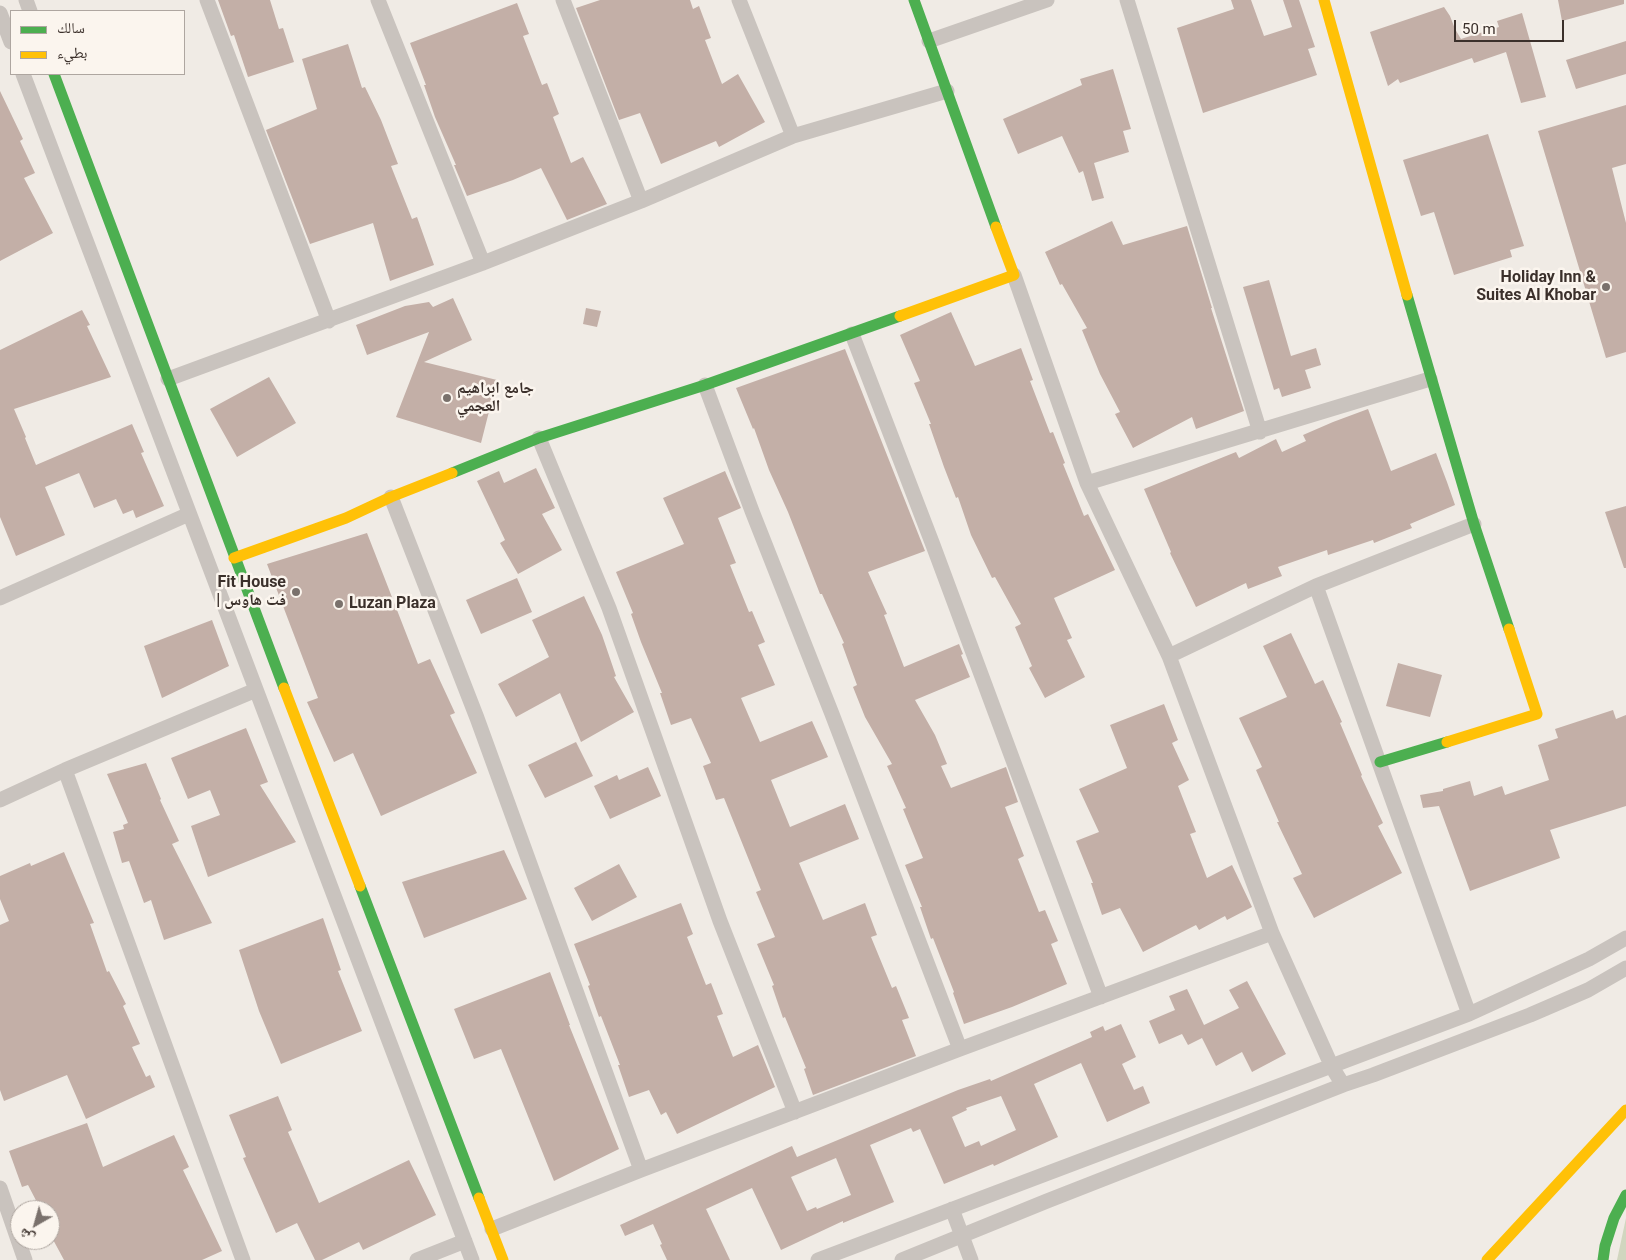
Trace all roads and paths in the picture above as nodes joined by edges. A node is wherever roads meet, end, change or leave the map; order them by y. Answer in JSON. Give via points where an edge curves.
{"nodes":[{"id":1,"x":207,"y":0,"type":"edge"},
{"id":2,"x":378,"y":0,"type":"edge"},
{"id":3,"x":563,"y":0,"type":"edge"},
{"id":4,"x":739,"y":0,"type":"edge"},
{"id":5,"x":914,"y":0,"type":"edge"},
{"id":6,"x":1048,"y":0,"type":"edge"},
{"id":7,"x":1127,"y":0,"type":"edge"},
{"id":8,"x":1324,"y":0,"type":"edge"},
{"id":9,"x":0,"y":13,"type":"edge"},
{"id":10,"x":10,"y":39,"type":"edge"},
{"id":11,"x":929,"y":41,"type":"junction"},
{"id":12,"x":23,"y":75,"type":"edge"},
{"id":13,"x":54,"y":75,"type":"edge"},
{"id":14,"x":947,"y":91,"type":"junction"},
{"id":15,"x":793,"y":136,"type":"junction"},
{"id":16,"x":641,"y":201,"type":"junction"},
{"id":17,"x":483,"y":263,"type":"junction"},
{"id":18,"x":1014,"y":275,"type":"junction"},
{"id":19,"x":329,"y":321,"type":"junction"},
{"id":20,"x":852,"y":334,"type":"junction"},
{"id":21,"x":168,"y":379,"type":"junction"},
{"id":22,"x":1430,"y":379,"type":"junction"},
{"id":23,"x":706,"y":385,"type":"junction"},
{"id":24,"x":1260,"y":432,"type":"junction"},
{"id":25,"x":539,"y":438,"type":"junction"},
{"id":26,"x":1087,"y":484,"type":"junction"},
{"id":27,"x":391,"y":497,"type":"junction"},
{"id":28,"x":189,"y":514,"type":"junction"},
{"id":29,"x":1474,"y":524,"type":"junction"},
{"id":30,"x":234,"y":558,"type":"junction"},
{"id":31,"x":1316,"y":586,"type":"junction"},
{"id":32,"x":0,"y":598,"type":"edge"},
{"id":33,"x":1169,"y":656,"type":"junction"},
{"id":34,"x":256,"y":690,"type":"junction"},
{"id":35,"x":1380,"y":762,"type":"junction"},
{"id":36,"x":65,"y":770,"type":"junction"},
{"id":37,"x":0,"y":800,"type":"edge"},
{"id":38,"x":1272,"y":933,"type":"junction"},
{"id":39,"x":1626,"y":938,"type":"edge"},
{"id":40,"x":1626,"y":968,"type":"edge"},
{"id":41,"x":1102,"y":997,"type":"junction"},
{"id":42,"x":1470,"y":1014,"type":"junction"},
{"id":43,"x":960,"y":1049,"type":"junction"},
{"id":44,"x":1332,"y":1067,"type":"junction"},
{"id":45,"x":1344,"y":1085,"type":"junction"},
{"id":46,"x":1626,"y":1110,"type":"edge"},
{"id":47,"x":795,"y":1112,"type":"junction"},
{"id":48,"x":641,"y":1170,"type":"junction"},
{"id":49,"x":0,"y":1188,"type":"edge"},
{"id":50,"x":1626,"y":1195,"type":"edge"},
{"id":51,"x":952,"y":1209,"type":"junction"},
{"id":52,"x":492,"y":1229,"type":"junction"},
{"id":53,"x":962,"y":1236,"type":"junction"},
{"id":54,"x":465,"y":1241,"type":"junction"},
{"id":55,"x":25,"y":1260,"type":"edge"},
{"id":56,"x":243,"y":1260,"type":"edge"},
{"id":57,"x":417,"y":1260,"type":"edge"},
{"id":58,"x":472,"y":1260,"type":"edge"},
{"id":59,"x":503,"y":1260,"type":"edge"},
{"id":60,"x":818,"y":1260,"type":"edge"},
{"id":61,"x":902,"y":1260,"type":"edge"},
{"id":62,"x":971,"y":1260,"type":"edge"},
{"id":63,"x":1487,"y":1260,"type":"edge"},
{"id":64,"x":1604,"y":1260,"type":"edge"}],
"edges":[{"from":1,"to":19,"type":"street"},
{"from":2,"to":17,"type":"street"},
{"from":3,"to":16,"type":"street"},
{"from":4,"to":15,"type":"street"},
{"from":5,"to":11,"type":"main road"},
{"from":6,"to":11,"type":"street"},
{"from":7,"to":24,"type":"street"},
{"from":8,"to":22,"type":"main road"},
{"from":9,"to":10,"type":"street"},
{"from":11,"to":14,"type":"main road"},
{"from":12,"to":28,"type":"street"},
{"from":13,"to":21,"type":"main road"},
{"from":14,"to":15,"type":"street"},
{"from":14,"to":18,"type":"main road"},
{"from":15,"to":16,"type":"street"},
{"from":16,"to":17,"type":"street"},
{"from":17,"to":19,"type":"street"},
{"from":18,"to":20,"type":"main road"},
{"from":18,"to":26,"type":"street"},
{"from":19,"to":21,"type":"street"},
{"from":20,"to":23,"type":"main road"},
{"from":20,"to":41,"type":"street"},
{"from":21,"to":30,"type":"main road"},
{"from":22,"to":24,"type":"street"},
{"from":22,"to":29,"type":"main road"},
{"from":23,"to":25,"type":"main road"},
{"from":23,"to":43,"type":"street"},
{"from":24,"to":26,"type":"street"},
{"from":25,"to":27,"type":"main road"},
{"from":25,"to":47,"type":"street","via":[[609,608],[720,921]]},
{"from":26,"to":33,"type":"street"},
{"from":27,"to":30,"type":"main road","via":[[346,518]]},
{"from":27,"to":48,"type":"street","via":[[477,718]]},
{"from":28,"to":32,"type":"street"},
{"from":28,"to":34,"type":"street"},
{"from":29,"to":31,"type":"street"},
{"from":29,"to":35,"type":"main road","via":[[1537,714]]},
{"from":30,"to":52,"type":"main road"},
{"from":31,"to":33,"type":"street"},
{"from":31,"to":35,"type":"street"},
{"from":33,"to":38,"type":"street"},
{"from":34,"to":36,"type":"street"},
{"from":34,"to":54,"type":"street"},
{"from":35,"to":42,"type":"street"},
{"from":36,"to":37,"type":"street"},
{"from":36,"to":56,"type":"street"},
{"from":38,"to":41,"type":"street"},
{"from":38,"to":44,"type":"street"},
{"from":39,"to":42,"type":"street","via":[[1589,959]]},
{"from":40,"to":45,"type":"street","via":[[1573,997]]},
{"from":41,"to":43,"type":"street"},
{"from":42,"to":44,"type":"street"},
{"from":43,"to":47,"type":"street"},
{"from":44,"to":45,"type":"street"},
{"from":44,"to":51,"type":"street"},
{"from":45,"to":53,"type":"street"},
{"from":46,"to":63,"type":"main road"},
{"from":47,"to":48,"type":"street"},
{"from":48,"to":52,"type":"street"},
{"from":49,"to":55,"type":"street"},
{"from":50,"to":64,"type":"main road","via":[[1614,1218]]},
{"from":51,"to":53,"type":"street"},
{"from":51,"to":60,"type":"street"},
{"from":52,"to":59,"type":"main road"},
{"from":53,"to":61,"type":"street"},
{"from":53,"to":62,"type":"street"},
{"from":54,"to":57,"type":"street"},
{"from":54,"to":58,"type":"street"}]}
